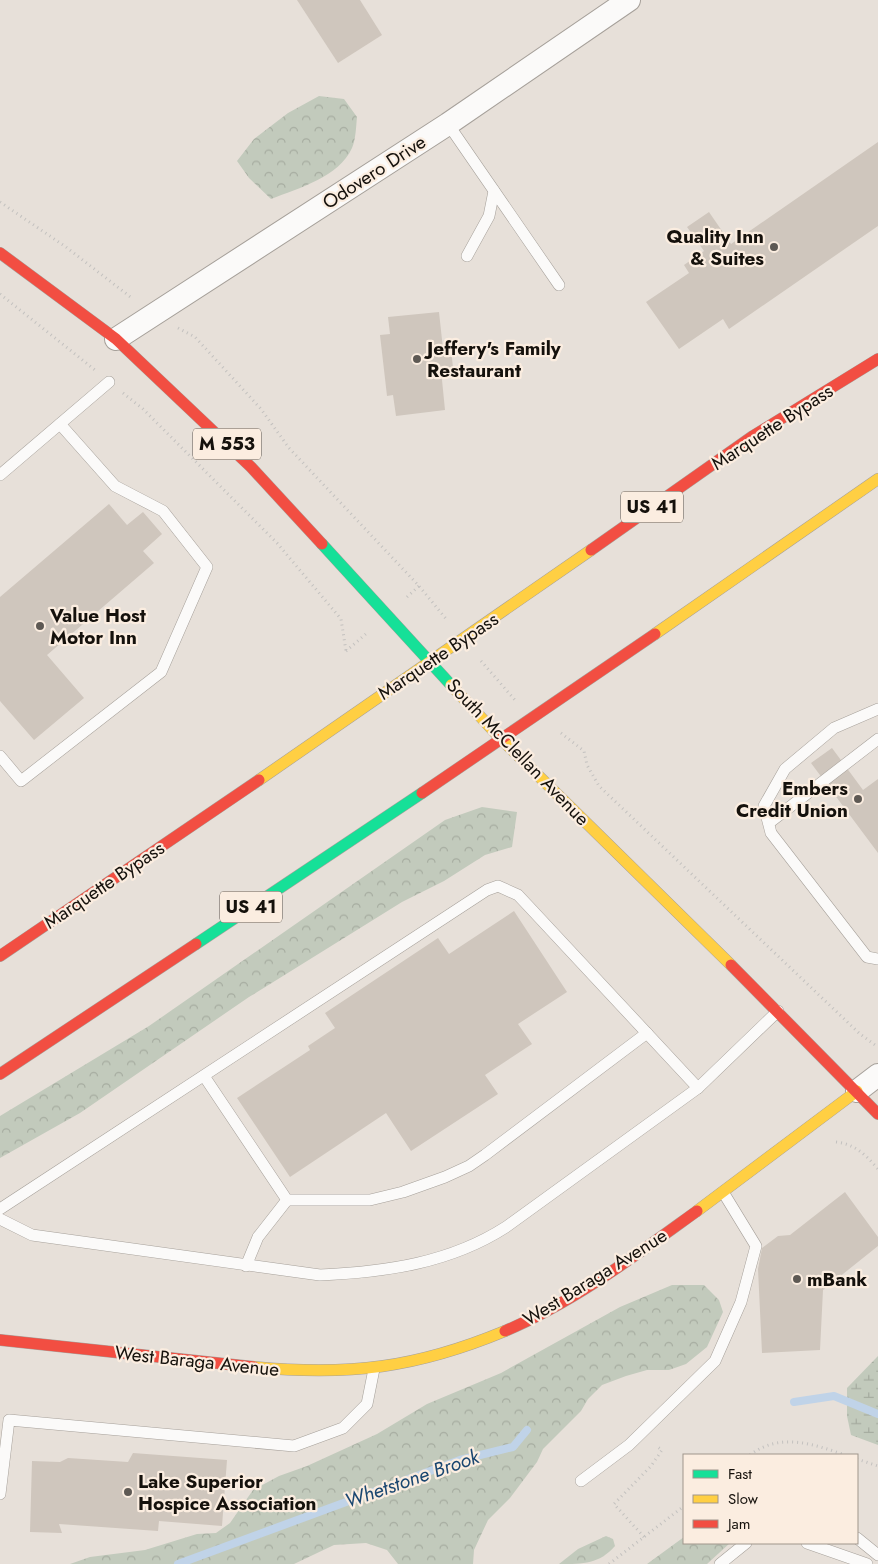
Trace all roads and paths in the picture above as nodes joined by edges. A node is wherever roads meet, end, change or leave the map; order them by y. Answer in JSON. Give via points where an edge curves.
{"nodes":[{"id":1,"x":629,"y":0,"type":"edge"},
{"id":2,"x":448,"y":124,"type":"junction"},
{"id":3,"x":494,"y":191,"type":"junction"},
{"id":4,"x":0,"y":202,"type":"edge"},
{"id":5,"x":0,"y":253,"type":"edge"},
{"id":6,"x":467,"y":256,"type":"dead end"},
{"id":7,"x":559,"y":285,"type":"dead end"},
{"id":8,"x":124,"y":292,"type":"dead end"},
{"id":9,"x":0,"y":294,"type":"edge"},
{"id":10,"x":195,"y":337,"type":"dead end"},
{"id":11,"x":116,"y":339,"type":"junction"},
{"id":12,"x":878,"y":359,"type":"edge"},
{"id":13,"x":84,"y":361,"type":"dead end"},
{"id":14,"x":109,"y":382,"type":"dead end"},
{"id":15,"x":125,"y":396,"type":"dead end"},
{"id":16,"x":60,"y":424,"type":"junction"},
{"id":17,"x":0,"y":475,"type":"edge"},
{"id":18,"x":878,"y":479,"type":"edge"},
{"id":19,"x":419,"y":586,"type":"dead end"},
{"id":20,"x":346,"y":651,"type":"dead end"},
{"id":21,"x":480,"y":660,"type":"dead end"},
{"id":22,"x":430,"y":661,"type":"junction"},
{"id":23,"x":514,"y":699,"type":"dead end"},
{"id":24,"x":878,"y":709,"type":"edge"},
{"id":25,"x":878,"y":739,"type":"edge"},
{"id":26,"x":502,"y":740,"type":"junction"},
{"id":27,"x":584,"y":751,"type":"dead end"},
{"id":28,"x":0,"y":756,"type":"edge"},
{"id":29,"x":769,"y":823,"type":"junction"},
{"id":30,"x":0,"y":956,"type":"edge"},
{"id":31,"x":878,"y":958,"type":"edge"},
{"id":32,"x":778,"y":1011,"type":"junction"},
{"id":33,"x":647,"y":1033,"type":"junction"},
{"id":34,"x":878,"y":1047,"type":"edge"},
{"id":35,"x":0,"y":1074,"type":"edge"},
{"id":36,"x":878,"y":1074,"type":"edge"},
{"id":37,"x":204,"y":1076,"type":"junction"},
{"id":38,"x":698,"y":1088,"type":"junction"},
{"id":39,"x":857,"y":1091,"type":"junction"},
{"id":40,"x":878,"y":1114,"type":"edge"},
{"id":41,"x":809,"y":1128,"type":"junction"},
{"id":42,"x":878,"y":1169,"type":"edge"},
{"id":43,"x":723,"y":1192,"type":"junction"},
{"id":44,"x":287,"y":1200,"type":"junction"},
{"id":45,"x":0,"y":1209,"type":"edge"},
{"id":46,"x":0,"y":1219,"type":"edge"},
{"id":47,"x":246,"y":1266,"type":"junction"},
{"id":48,"x":0,"y":1340,"type":"edge"},
{"id":49,"x":374,"y":1369,"type":"junction"},
{"id":50,"x":640,"y":1435,"type":"junction"},
{"id":51,"x":752,"y":1454,"type":"edge"},
{"id":52,"x":842,"y":1454,"type":"edge"},
{"id":53,"x":858,"y":1459,"type":"edge"},
{"id":54,"x":878,"y":1466,"type":"edge"},
{"id":55,"x":581,"y":1481,"type":"dead end"},
{"id":56,"x":0,"y":1494,"type":"edge"},
{"id":57,"x":683,"y":1507,"type":"edge"},
{"id":58,"x":644,"y":1537,"type":"junction"},
{"id":59,"x":858,"y":1539,"type":"edge"},
{"id":60,"x":745,"y":1544,"type":"edge"},
{"id":61,"x":810,"y":1544,"type":"edge"},
{"id":62,"x":878,"y":1556,"type":"edge"},
{"id":63,"x":609,"y":1564,"type":"edge"},
{"id":64,"x":720,"y":1564,"type":"edge"},
{"id":65,"x":867,"y":1564,"type":"edge"}],
"edges":[{"from":1,"to":2,"type":"street","name":"Odovero Drive"},
{"from":2,"to":3,"type":"lane"},
{"from":2,"to":11,"type":"street","name":"Odovero Drive"},
{"from":3,"to":6,"type":"lane","via":[[489,216]]},
{"from":3,"to":7,"type":"lane"},
{"from":4,"to":8,"type":"path"},
{"from":5,"to":11,"type":"main road","name":"South McClellan Avenue","number":"M 553"},
{"from":9,"to":13,"type":"path"},
{"from":10,"to":19,"type":"path","via":[[261,409],[289,448]]},
{"from":11,"to":22,"type":"main road","name":"South McClellan Avenue","number":"M 553","via":[[251,467]]},
{"from":12,"to":22,"type":"main road","name":"Marquette Bypass","number":"US 41","via":[[754,436]]},
{"from":14,"to":16,"type":"lane"},
{"from":15,"to":20,"type":"path","via":[[143,409],[277,543],[341,619]]},
{"from":16,"to":17,"type":"lane"},
{"from":16,"to":28,"type":"lane","via":[[115,486],[163,512],[207,568],[161,672],[22,781]]},
{"from":18,"to":26,"type":"main road","number":"US 41"},
{"from":21,"to":23,"type":"path"},
{"from":22,"to":26,"type":"main road","name":"South McClellan Avenue","number":"M 553"},
{"from":22,"to":30,"type":"main road","name":"Marquette Bypass","number":"US 41"},
{"from":24,"to":29,"type":"lane","via":[[834,728],[785,769],[764,806]]},
{"from":25,"to":29,"type":"lane"},
{"from":26,"to":32,"type":"main road","name":"South McClellan Avenue"},
{"from":26,"to":35,"type":"main road","number":"US 41"},
{"from":27,"to":34,"type":"path","via":[[587,765],[599,786],[860,1034]]},
{"from":29,"to":31,"type":"lane","via":[[771,833],[867,957]]},
{"from":32,"to":38,"type":"lane"},
{"from":32,"to":39,"type":"main road","name":"South McClellan Avenue"},
{"from":33,"to":37,"type":"lane","via":[[528,906],[513,892],[498,886],[487,890]]},
{"from":33,"to":38,"type":"lane"},
{"from":33,"to":44,"type":"lane","via":[[485,1155],[453,1174],[370,1200]]},
{"from":36,"to":39,"type":"street","name":"West Baraga Avenue"},
{"from":37,"to":44,"type":"lane"},
{"from":37,"to":45,"type":"lane"},
{"from":38,"to":47,"type":"lane","via":[[506,1227],[460,1252],[433,1261],[353,1273],[320,1275]]},
{"from":39,"to":40,"type":"main road","name":"South McClellan Avenue"},
{"from":39,"to":41,"type":"main road","name":"West Baraga Avenue"},
{"from":41,"to":42,"type":"path","via":[[825,1142],[844,1143],[861,1151]]},
{"from":41,"to":43,"type":"main road","name":"West Baraga Avenue"},
{"from":43,"to":49,"type":"main road","name":"West Baraga Avenue","via":[[620,1266],[524,1322],[413,1363]]},
{"from":43,"to":50,"type":"lane","via":[[756,1246],[741,1302],[715,1361]]},
{"from":44,"to":47,"type":"lane","via":[[258,1237]]},
{"from":46,"to":47,"type":"lane","via":[[32,1235]]},
{"from":48,"to":49,"type":"main road","name":"West Baraga Avenue","via":[[307,1372]]},
{"from":49,"to":56,"type":"lane","via":[[366,1404],[343,1428],[294,1446],[9,1420]]},
{"from":50,"to":55,"type":"lane"},
{"from":50,"to":58,"type":"path","via":[[662,1450],[614,1504]]},
{"from":51,"to":52,"type":"path","via":[[781,1441],[806,1442]]},
{"from":53,"to":54,"type":"path"},
{"from":57,"to":58,"type":"path"},
{"from":58,"to":63,"type":"path"},
{"from":59,"to":62,"type":"lane"},
{"from":60,"to":64,"type":"lane"},
{"from":61,"to":65,"type":"lane"}]}
